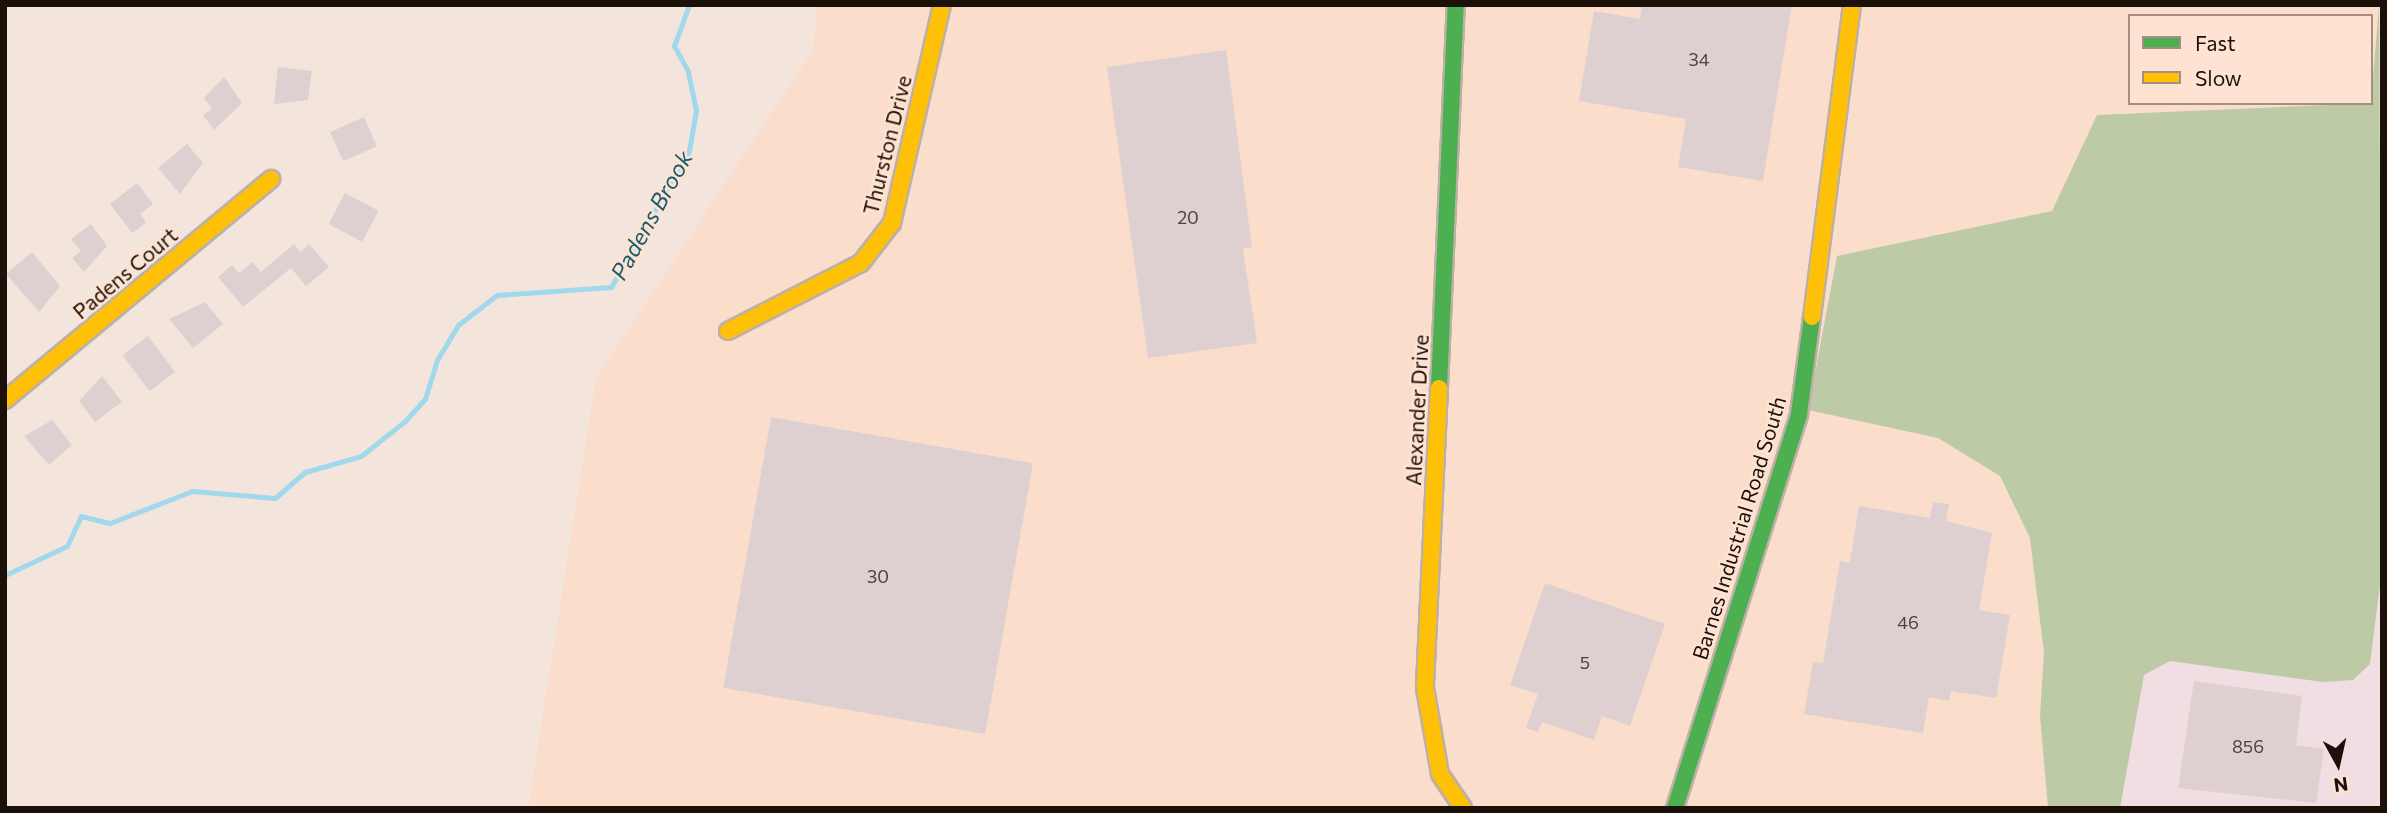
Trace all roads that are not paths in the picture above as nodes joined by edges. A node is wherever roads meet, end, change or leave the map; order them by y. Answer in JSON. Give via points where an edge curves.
{"nodes":[{"id":1,"x":942,"y":5,"type":"edge"},
{"id":2,"x":1456,"y":5,"type":"edge"},
{"id":3,"x":1852,"y":5,"type":"edge"},
{"id":4,"x":271,"y":179,"type":"dead end"},
{"id":5,"x":728,"y":331,"type":"dead end"},
{"id":6,"x":5,"y":400,"type":"edge"},
{"id":7,"x":1463,"y":808,"type":"edge"},
{"id":8,"x":1675,"y":808,"type":"edge"}],
"edges":[{"from":1,"to":5,"type":"street","name":"Thurston Drive","via":[[892,223],[861,263]]},
{"from":2,"to":7,"type":"street","name":"Alexander Drive","via":[[1425,688],[1440,774]]},
{"from":3,"to":8,"type":"street","name":"Barnes Industrial Road South","via":[[1799,414]]},
{"from":4,"to":6,"type":"street","name":"Padens Court"}]}
